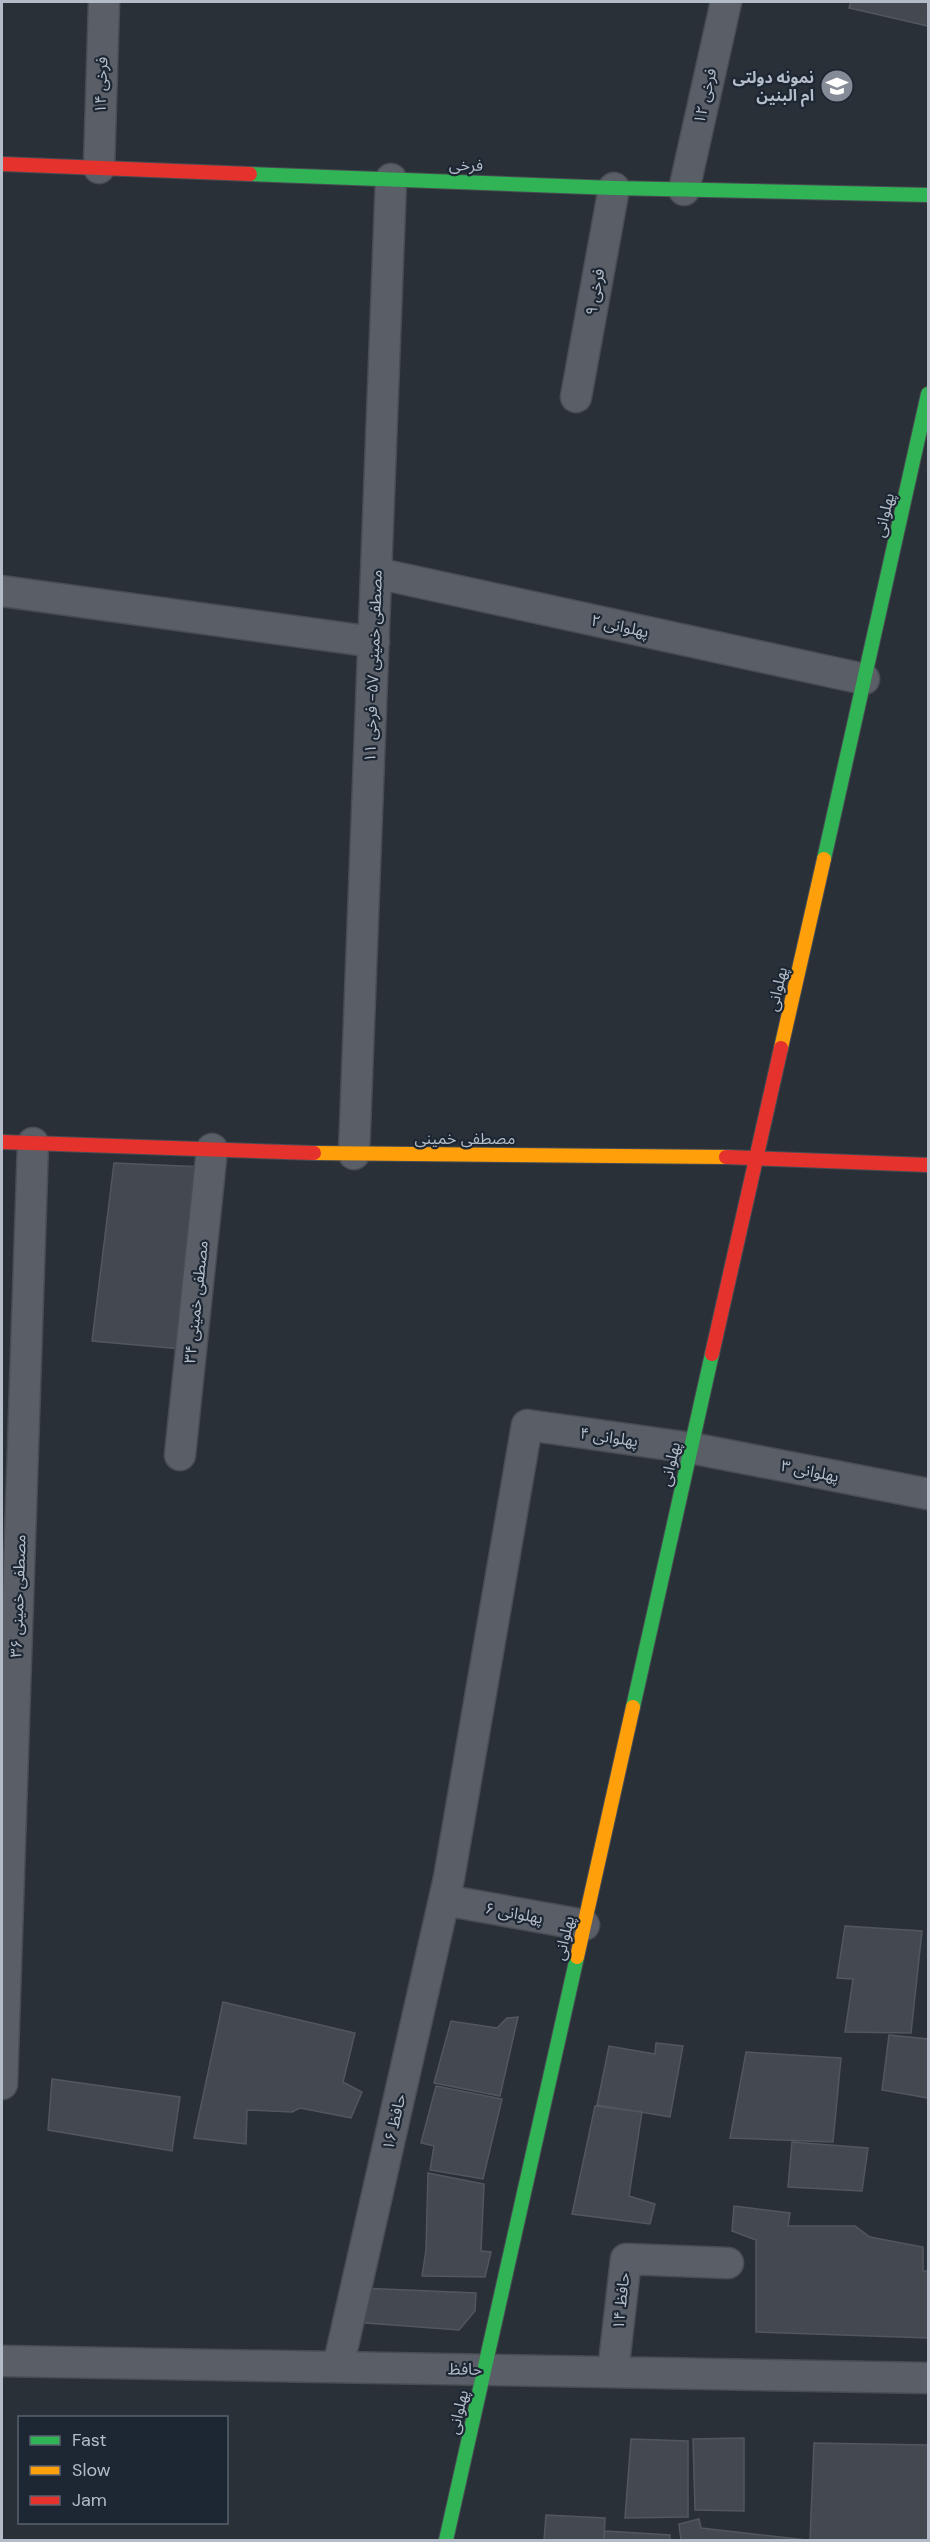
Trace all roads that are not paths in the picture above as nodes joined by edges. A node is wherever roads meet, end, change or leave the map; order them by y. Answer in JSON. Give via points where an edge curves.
{"nodes":[{"id":1,"x":104,"y":2,"type":"edge"},
{"id":2,"x":726,"y":2,"type":"edge"},
{"id":3,"x":2,"y":164,"type":"edge"},
{"id":4,"x":99,"y":168,"type":"junction"},
{"id":5,"x":392,"y":179,"type":"junction"},
{"id":6,"x":614,"y":188,"type":"junction"},
{"id":7,"x":684,"y":190,"type":"junction"},
{"id":8,"x":928,"y":195,"type":"edge"},
{"id":9,"x":928,"y":394,"type":"edge"},
{"id":10,"x":576,"y":397,"type":"dead end"},
{"id":11,"x":376,"y":573,"type":"junction"},
{"id":12,"x":2,"y":591,"type":"edge"},
{"id":13,"x":374,"y":642,"type":"junction"},
{"id":14,"x":864,"y":679,"type":"junction"},
{"id":15,"x":2,"y":1142,"type":"edge"},
{"id":16,"x":33,"y":1143,"type":"junction"},
{"id":17,"x":212,"y":1149,"type":"junction"},
{"id":18,"x":354,"y":1154,"type":"junction"},
{"id":19,"x":755,"y":1157,"type":"junction"},
{"id":20,"x":928,"y":1165,"type":"edge"},
{"id":21,"x":14,"y":1358,"type":"edge"},
{"id":22,"x":527,"y":1425,"type":"joint"},
{"id":23,"x":691,"y":1448,"type":"junction"},
{"id":24,"x":180,"y":1455,"type":"dead end"},
{"id":25,"x":928,"y":1494,"type":"edge"},
{"id":26,"x":10,"y":1555,"type":"edge"},
{"id":27,"x":7,"y":1798,"type":"edge"},
{"id":28,"x":447,"y":1889,"type":"junction"},
{"id":29,"x":584,"y":1925,"type":"junction"},
{"id":30,"x":2,"y":2084,"type":"edge"},
{"id":31,"x":728,"y":2263,"type":"dead end"},
{"id":32,"x":2,"y":2361,"type":"edge"},
{"id":33,"x":338,"y":2367,"type":"junction"},
{"id":34,"x":485,"y":2370,"type":"junction"},
{"id":35,"x":613,"y":2372,"type":"junction"},
{"id":36,"x":928,"y":2378,"type":"edge"},
{"id":37,"x":446,"y":2541,"type":"edge"}],
"edges":[{"from":1,"to":4,"type":"street","name":"فرخی ۱۴"},
{"from":2,"to":7,"type":"street","name":"فرخی ۱۲"},
{"from":3,"to":4,"type":"street","name":"فرخی"},
{"from":4,"to":5,"type":"street","name":"فرخی"},
{"from":5,"to":6,"type":"street","name":"فرخی"},
{"from":5,"to":11,"type":"street","name":"مصطفی خمینی ۵۷- فرخی ۱۱"},
{"from":6,"to":7,"type":"street","name":"فرخی"},
{"from":6,"to":10,"type":"street","name":"فرخی ۹"},
{"from":7,"to":8,"type":"street","name":"فرخی"},
{"from":9,"to":14,"type":"street","name":"پهلوانی"},
{"from":11,"to":13,"type":"street","name":"مصطفی خمینی ۵۷- فرخی ۱۱"},
{"from":11,"to":14,"type":"street","name":"پهلوانی ۲"},
{"from":12,"to":13,"type":"street"},
{"from":13,"to":18,"type":"street","name":"مصطفی خمینی ۵۷- فرخی ۱۱"},
{"from":14,"to":19,"type":"street","name":"پهلوانی"},
{"from":15,"to":16,"type":"street","name":"مصطفی خمینی"},
{"from":16,"to":17,"type":"street","name":"مصطفی خمینی"},
{"from":16,"to":21,"type":"street","name":"مصطفی خمینی ۳۶"},
{"from":17,"to":18,"type":"street","name":"مصطفی خمینی"},
{"from":17,"to":24,"type":"street","name":"مصطفی خمینی ۳۴"},
{"from":18,"to":19,"type":"street","name":"مصطفی خمینی"},
{"from":19,"to":20,"type":"street","name":"مصطفی خمینی"},
{"from":19,"to":23,"type":"street","name":"پهلوانی"},
{"from":21,"to":26,"type":"street","name":"مصطفی خمینی ۳۶"},
{"from":22,"to":23,"type":"street","name":"پهلوانی ۴"},
{"from":22,"to":28,"type":"street","name":"حافظ ۱۶"},
{"from":23,"to":25,"type":"street","name":"پهلوانی ۳"},
{"from":23,"to":29,"type":"street","name":"پهلوانی"},
{"from":26,"to":27,"type":"street","name":"مصطفی خمینی ۳۶"},
{"from":27,"to":30,"type":"street","name":"مصطفی خمینی ۳۶"},
{"from":28,"to":29,"type":"street","name":"پهلوانی ۶"},
{"from":28,"to":33,"type":"street","name":"حافظ ۱۶"},
{"from":29,"to":34,"type":"street","name":"پهلوانی"},
{"from":31,"to":35,"type":"street","name":"حافظ ۱۴","via":[[626,2259]]},
{"from":32,"to":33,"type":"street","name":"حافظ"},
{"from":33,"to":34,"type":"street","name":"حافظ"},
{"from":34,"to":35,"type":"street","name":"حافظ"},
{"from":34,"to":37,"type":"street","name":"پهلوانی"},
{"from":35,"to":36,"type":"street","name":"حافظ"}]}
